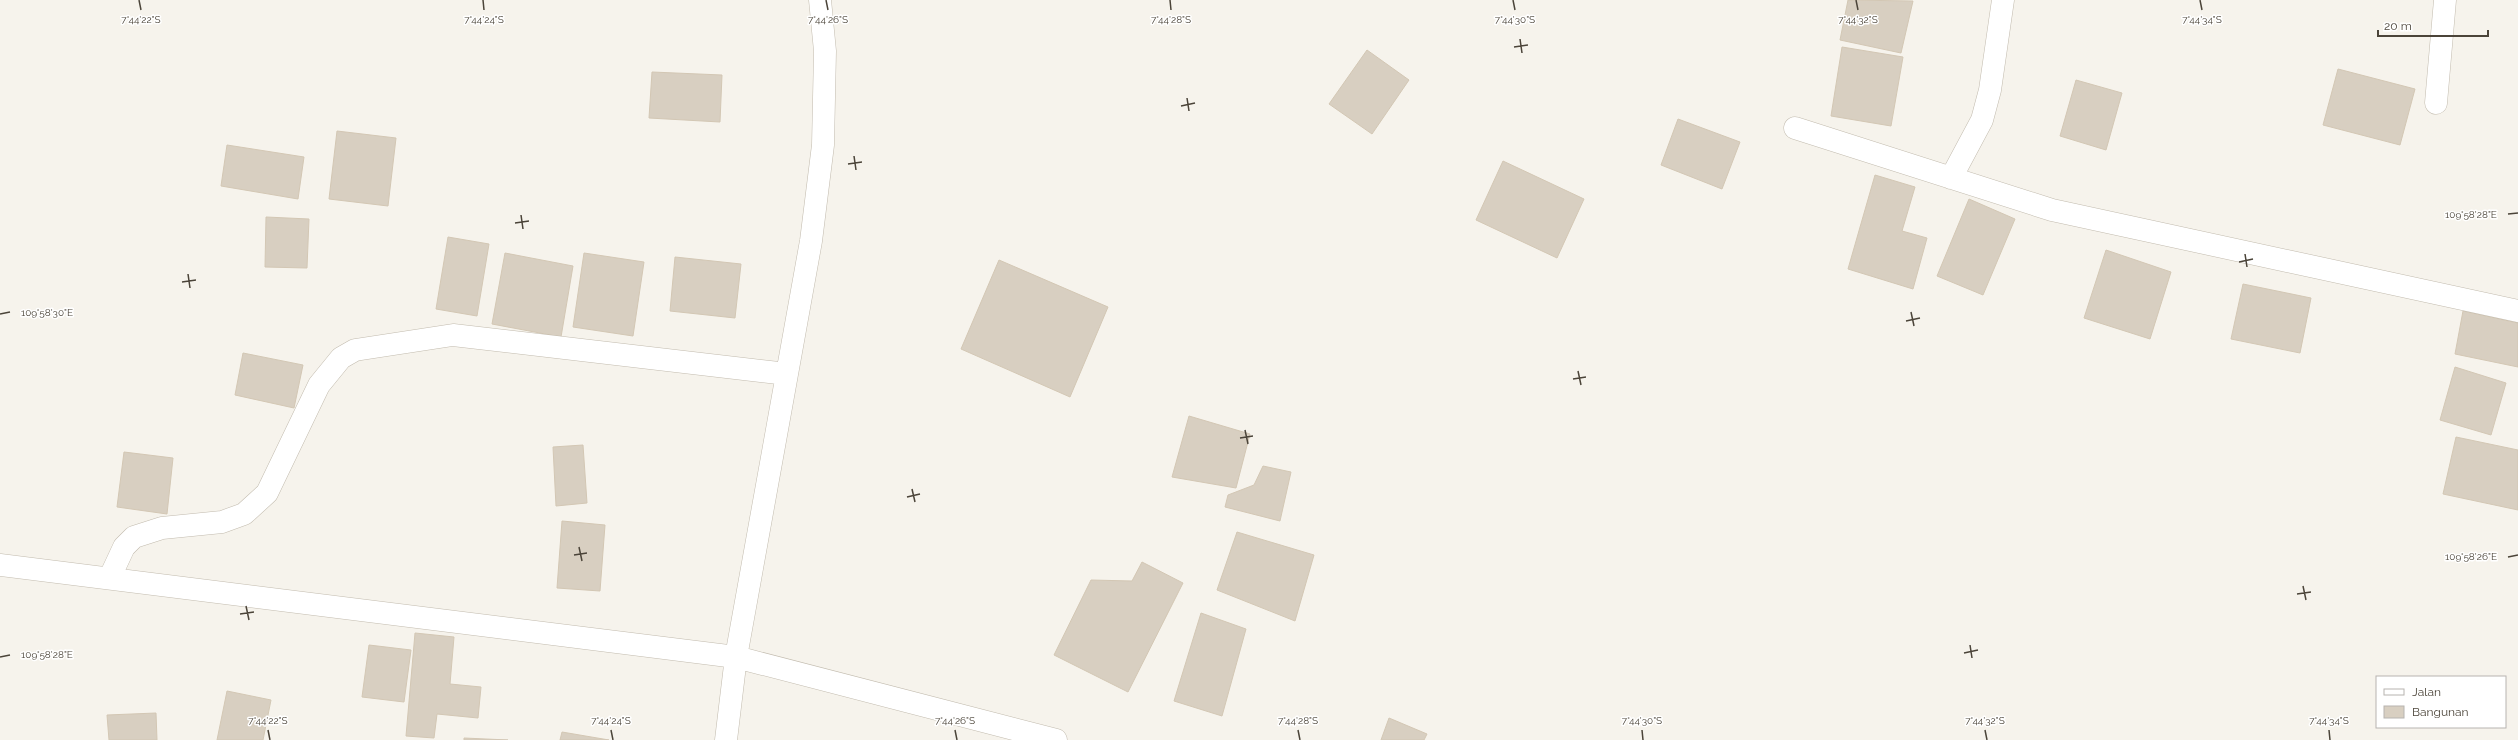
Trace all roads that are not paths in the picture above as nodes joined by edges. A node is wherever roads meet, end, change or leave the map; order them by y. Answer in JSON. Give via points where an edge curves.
{"nodes":[{"id":1,"x":820,"y":0,"type":"edge"},
{"id":2,"x":2004,"y":0,"type":"edge"},
{"id":3,"x":2445,"y":0,"type":"edge"},
{"id":4,"x":2436,"y":103,"type":"dead end"},
{"id":5,"x":1795,"y":128,"type":"dead end"},
{"id":6,"x":1951,"y":178,"type":"junction"},
{"id":7,"x":2518,"y":311,"type":"edge"},
{"id":8,"x":787,"y":374,"type":"junction"},
{"id":9,"x":0,"y":565,"type":"edge"},
{"id":10,"x":110,"y":577,"type":"junction"},
{"id":11,"x":736,"y":657,"type":"junction"},
{"id":12,"x":726,"y":740,"type":"edge"},
{"id":13,"x":1056,"y":740,"type":"edge"}],
"edges":[{"from":1,"to":8,"type":"street","via":[[825,51],[824,145],[811,241]]},
{"from":2,"to":6,"type":"street","via":[[1990,90],[1982,120]]},
{"from":3,"to":4,"type":"street"},
{"from":5,"to":6,"type":"street"},
{"from":6,"to":7,"type":"street","via":[[2052,210]]},
{"from":8,"to":10,"type":"street","via":[[453,335],[354,350],[341,358],[319,385],[267,493],[244,514],[222,522],[162,528],[134,537],[124,548]]},
{"from":8,"to":11,"type":"street"},
{"from":9,"to":10,"type":"street"},
{"from":10,"to":11,"type":"street"},
{"from":11,"to":12,"type":"street"},
{"from":11,"to":13,"type":"street"}]}
